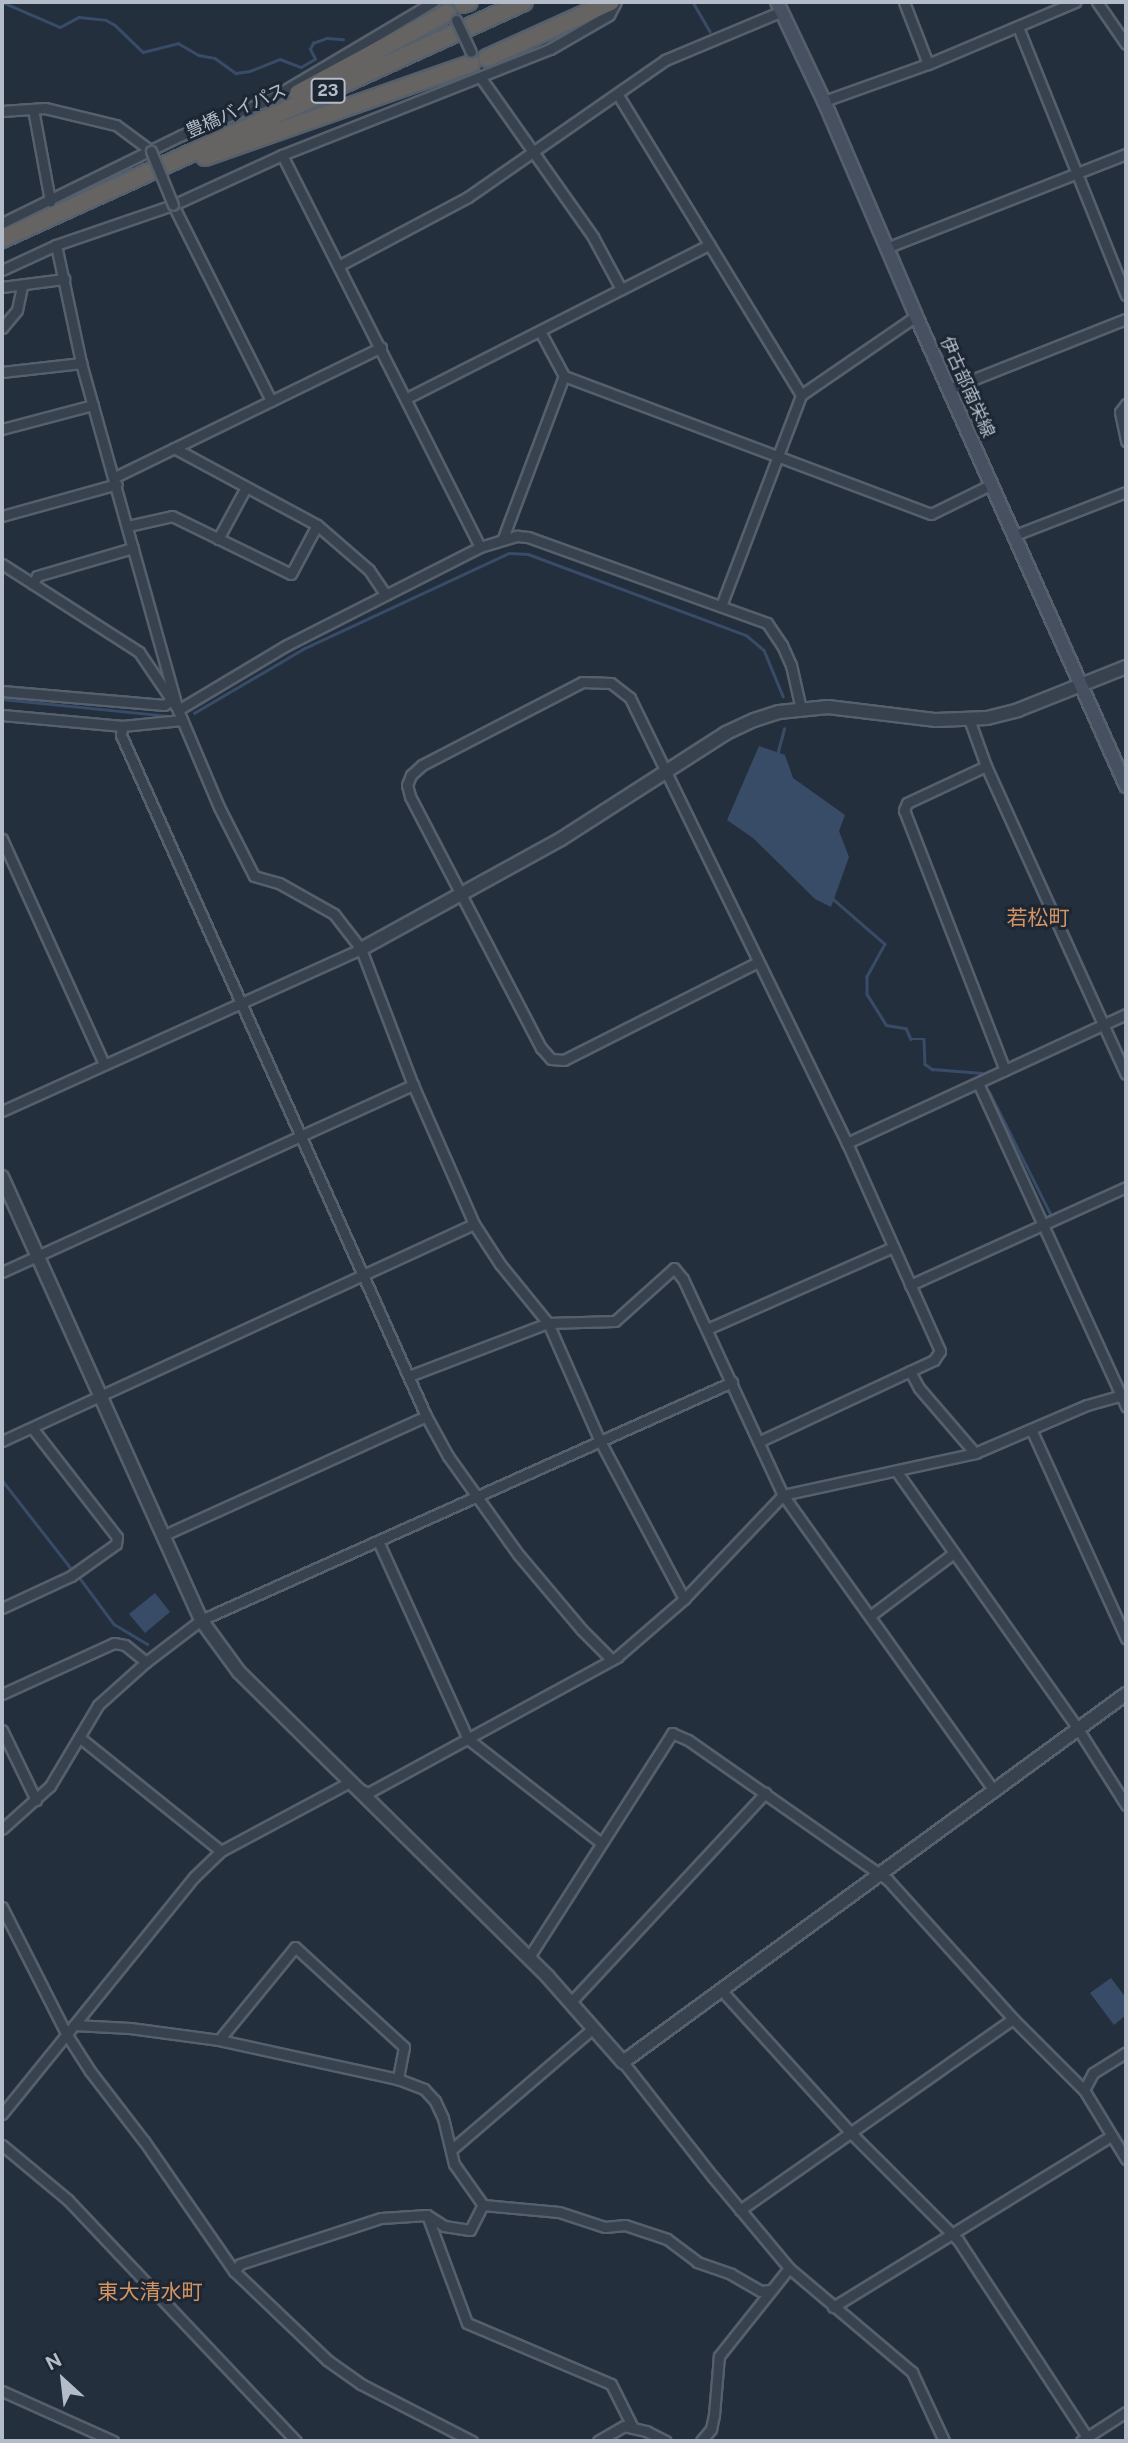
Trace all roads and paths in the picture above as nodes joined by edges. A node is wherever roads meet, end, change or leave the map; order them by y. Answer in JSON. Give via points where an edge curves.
{"nodes":[{"id":1,"x":433,"y":2,"type":"edge"},
{"id":2,"x":524,"y":2,"type":"edge"},
{"id":3,"x":614,"y":2,"type":"edge"},
{"id":4,"x":904,"y":2,"type":"edge"},
{"id":5,"x":1075,"y":2,"type":"edge"},
{"id":6,"x":1097,"y":2,"type":"edge"},
{"id":7,"x":779,"y":6,"type":"edge"},
{"id":8,"x":456,"y":8,"type":"edge"},
{"id":9,"x":1018,"y":27,"type":"junction"},
{"id":10,"x":1126,"y":44,"type":"edge"},
{"id":11,"x":471,"y":58,"type":"junction"},
{"id":12,"x":487,"y":58,"type":"dead end"},
{"id":13,"x":928,"y":64,"type":"junction"},
{"id":14,"x":482,"y":78,"type":"junction"},
{"id":15,"x":618,"y":95,"type":"junction"},
{"id":16,"x":824,"y":101,"type":"junction"},
{"id":17,"x":33,"y":109,"type":"junction"},
{"id":18,"x":2,"y":111,"type":"edge"},
{"id":19,"x":151,"y":151,"type":"junction"},
{"id":20,"x":195,"y":151,"type":"junction"},
{"id":21,"x":534,"y":153,"type":"junction"},
{"id":22,"x":1126,"y":154,"type":"edge"},
{"id":23,"x":282,"y":155,"type":"junction"},
{"id":24,"x":1078,"y":174,"type":"junction"},
{"id":25,"x":132,"y":180,"type":"junction"},
{"id":26,"x":50,"y":201,"type":"junction"},
{"id":27,"x":173,"y":205,"type":"junction"},
{"id":28,"x":2,"y":223,"type":"edge"},
{"id":29,"x":2,"y":239,"type":"edge"},
{"id":30,"x":57,"y":245,"type":"junction"},
{"id":31,"x":709,"y":245,"type":"junction"},
{"id":32,"x":886,"y":248,"type":"junction"},
{"id":33,"x":340,"y":265,"type":"junction"},
{"id":34,"x":2,"y":270,"type":"edge"},
{"id":35,"x":64,"y":279,"type":"junction"},
{"id":36,"x":22,"y":286,"type":"junction"},
{"id":37,"x":2,"y":287,"type":"edge"},
{"id":38,"x":621,"y":289,"type":"junction"},
{"id":39,"x":1126,"y":295,"type":"edge"},
{"id":40,"x":916,"y":316,"type":"junction"},
{"id":41,"x":1126,"y":319,"type":"edge"},
{"id":42,"x":2,"y":328,"type":"edge"},
{"id":43,"x":540,"y":331,"type":"junction"},
{"id":44,"x":381,"y":347,"type":"junction"},
{"id":45,"x":81,"y":363,"type":"junction"},
{"id":46,"x":2,"y":372,"type":"edge"},
{"id":47,"x":564,"y":376,"type":"junction"},
{"id":48,"x":949,"y":389,"type":"junction"},
{"id":49,"x":801,"y":396,"type":"junction"},
{"id":50,"x":407,"y":398,"type":"junction"},
{"id":51,"x":271,"y":401,"type":"junction"},
{"id":52,"x":1126,"y":404,"type":"edge"},
{"id":53,"x":93,"y":405,"type":"junction"},
{"id":54,"x":2,"y":429,"type":"edge"},
{"id":55,"x":1126,"y":441,"type":"edge"},
{"id":56,"x":174,"y":448,"type":"junction"},
{"id":57,"x":776,"y":456,"type":"junction"},
{"id":58,"x":116,"y":480,"type":"junction"},
{"id":59,"x":992,"y":484,"type":"junction"},
{"id":60,"x":245,"y":489,"type":"junction"},
{"id":61,"x":1126,"y":492,"type":"edge"},
{"id":62,"x":2,"y":516,"type":"edge"},
{"id":63,"x":317,"y":525,"type":"junction"},
{"id":64,"x":128,"y":526,"type":"junction"},
{"id":65,"x":1015,"y":535,"type":"junction"},
{"id":66,"x":503,"y":538,"type":"junction"},
{"id":67,"x":218,"y":539,"type":"junction"},
{"id":68,"x":133,"y":548,"type":"junction"},
{"id":69,"x":480,"y":548,"type":"junction"},
{"id":70,"x":2,"y":564,"type":"edge"},
{"id":71,"x":33,"y":584,"type":"junction"},
{"id":72,"x":386,"y":595,"type":"junction"},
{"id":73,"x":721,"y":606,"type":"junction"},
{"id":74,"x":1126,"y":667,"type":"edge"},
{"id":75,"x":1082,"y":685,"type":"junction"},
{"id":76,"x":2,"y":691,"type":"edge"},
{"id":77,"x":170,"y":701,"type":"junction"},
{"id":78,"x":801,"y":709,"type":"junction"},
{"id":79,"x":178,"y":710,"type":"junction"},
{"id":80,"x":2,"y":715,"type":"edge"},
{"id":81,"x":969,"y":719,"type":"junction"},
{"id":82,"x":182,"y":720,"type":"junction"},
{"id":83,"x":122,"y":726,"type":"junction"},
{"id":84,"x":986,"y":766,"type":"junction"},
{"id":85,"x":667,"y":771,"type":"junction"},
{"id":86,"x":1125,"y":777,"type":"edge"},
{"id":87,"x":2,"y":839,"type":"edge"},
{"id":88,"x":462,"y":893,"type":"junction"},
{"id":89,"x":361,"y":949,"type":"junction"},
{"id":90,"x":758,"y":962,"type":"junction"},
{"id":91,"x":241,"y":1002,"type":"junction"},
{"id":92,"x":1126,"y":1014,"type":"edge"},
{"id":93,"x":1105,"y":1024,"type":"junction"},
{"id":94,"x":104,"y":1064,"type":"junction"},
{"id":95,"x":1005,"y":1070,"type":"junction"},
{"id":96,"x":1126,"y":1074,"type":"edge"},
{"id":97,"x":978,"y":1083,"type":"junction"},
{"id":98,"x":412,"y":1085,"type":"junction"},
{"id":99,"x":2,"y":1111,"type":"edge"},
{"id":100,"x":301,"y":1136,"type":"junction"},
{"id":101,"x":847,"y":1143,"type":"junction"},
{"id":102,"x":2,"y":1177,"type":"edge"},
{"id":103,"x":1126,"y":1187,"type":"edge"},
{"id":104,"x":474,"y":1224,"type":"junction"},
{"id":105,"x":1045,"y":1224,"type":"junction"},
{"id":106,"x":893,"y":1247,"type":"junction"},
{"id":107,"x":37,"y":1256,"type":"junction"},
{"id":108,"x":2,"y":1272,"type":"edge"},
{"id":109,"x":364,"y":1276,"type":"junction"},
{"id":110,"x":910,"y":1284,"type":"junction"},
{"id":111,"x":548,"y":1323,"type":"junction"},
{"id":112,"x":706,"y":1329,"type":"junction"},
{"id":113,"x":910,"y":1371,"type":"junction"},
{"id":114,"x":409,"y":1376,"type":"junction"},
{"id":115,"x":732,"y":1382,"type":"junction"},
{"id":116,"x":1124,"y":1394,"type":"edge"},
{"id":117,"x":98,"y":1395,"type":"junction"},
{"id":118,"x":1126,"y":1407,"type":"edge"},
{"id":119,"x":426,"y":1416,"type":"junction"},
{"id":120,"x":32,"y":1428,"type":"junction"},
{"id":121,"x":1031,"y":1429,"type":"junction"},
{"id":122,"x":599,"y":1439,"type":"junction"},
{"id":123,"x":2,"y":1441,"type":"edge"},
{"id":124,"x":760,"y":1441,"type":"junction"},
{"id":125,"x":975,"y":1453,"type":"junction"},
{"id":126,"x":897,"y":1472,"type":"junction"},
{"id":127,"x":783,"y":1494,"type":"junction"},
{"id":128,"x":479,"y":1496,"type":"junction"},
{"id":129,"x":162,"y":1536,"type":"junction"},
{"id":130,"x":378,"y":1541,"type":"junction"},
{"id":131,"x":954,"y":1553,"type":"junction"},
{"id":132,"x":684,"y":1599,"type":"junction"},
{"id":133,"x":2,"y":1608,"type":"edge"},
{"id":134,"x":870,"y":1616,"type":"junction"},
{"id":135,"x":201,"y":1620,"type":"junction"},
{"id":136,"x":1126,"y":1638,"type":"edge"},
{"id":137,"x":612,"y":1660,"type":"junction"},
{"id":138,"x":146,"y":1662,"type":"junction"},
{"id":139,"x":2,"y":1694,"type":"edge"},
{"id":140,"x":1126,"y":1694,"type":"edge"},
{"id":141,"x":1078,"y":1729,"type":"junction"},
{"id":142,"x":2,"y":1730,"type":"edge"},
{"id":143,"x":79,"y":1737,"type":"junction"},
{"id":144,"x":468,"y":1739,"type":"junction"},
{"id":145,"x":348,"y":1783,"type":"junction"},
{"id":146,"x":994,"y":1791,"type":"junction"},
{"id":147,"x":765,"y":1793,"type":"junction"},
{"id":148,"x":36,"y":1800,"type":"junction"},
{"id":149,"x":1126,"y":1805,"type":"edge"},
{"id":150,"x":2,"y":1829,"type":"edge"},
{"id":151,"x":600,"y":1842,"type":"junction"},
{"id":152,"x":221,"y":1851,"type":"junction"},
{"id":153,"x":882,"y":1875,"type":"junction"},
{"id":154,"x":2,"y":1907,"type":"edge"},
{"id":155,"x":529,"y":1957,"type":"junction"},
{"id":156,"x":723,"y":1992,"type":"junction"},
{"id":157,"x":570,"y":2003,"type":"junction"},
{"id":158,"x":1013,"y":2019,"type":"junction"},
{"id":159,"x":74,"y":2025,"type":"junction"},
{"id":160,"x":592,"y":2029,"type":"junction"},
{"id":161,"x":67,"y":2035,"type":"junction"},
{"id":162,"x":219,"y":2040,"type":"junction"},
{"id":163,"x":1126,"y":2052,"type":"edge"},
{"id":164,"x":623,"y":2062,"type":"junction"},
{"id":165,"x":398,"y":2079,"type":"junction"},
{"id":166,"x":1084,"y":2090,"type":"junction"},
{"id":167,"x":2,"y":2114,"type":"edge"},
{"id":168,"x":851,"y":2133,"type":"junction"},
{"id":169,"x":1111,"y":2136,"type":"junction"},
{"id":170,"x":2,"y":2145,"type":"edge"},
{"id":171,"x":451,"y":2150,"type":"junction"},
{"id":172,"x":1126,"y":2159,"type":"edge"},
{"id":173,"x":483,"y":2205,"type":"junction"},
{"id":174,"x":740,"y":2210,"type":"junction"},
{"id":175,"x":427,"y":2215,"type":"junction"},
{"id":176,"x":951,"y":2233,"type":"junction"},
{"id":177,"x":789,"y":2268,"type":"junction"},
{"id":178,"x":234,"y":2271,"type":"junction"},
{"id":179,"x":770,"y":2290,"type":"junction"},
{"id":180,"x":834,"y":2307,"type":"junction"},
{"id":181,"x":2,"y":2392,"type":"edge"},
{"id":182,"x":1126,"y":2412,"type":"edge"},
{"id":183,"x":633,"y":2428,"type":"junction"},
{"id":184,"x":1084,"y":2439,"type":"edge"},
{"id":185,"x":113,"y":2441,"type":"edge"},
{"id":186,"x":296,"y":2441,"type":"edge"},
{"id":187,"x":472,"y":2441,"type":"edge"},
{"id":188,"x":598,"y":2441,"type":"edge"},
{"id":189,"x":666,"y":2441,"type":"edge"},
{"id":190,"x":701,"y":2441,"type":"edge"},
{"id":191,"x":944,"y":2441,"type":"edge"}],
"edges":[{"from":1,"to":19,"type":"street","via":[[268,100]]},
{"from":2,"to":20,"type":"highway","name":"豊橋バイパス","number":"23"},
{"from":3,"to":12,"type":"highway"},
{"from":3,"to":14,"type":"street","via":[[609,15]]},
{"from":4,"to":13,"type":"street"},
{"from":5,"to":9,"type":"street"},
{"from":6,"to":10,"type":"street"},
{"from":7,"to":15,"type":"street","via":[[664,60]]},
{"from":7,"to":16,"type":"main road","name":"伊古部南栄線"},
{"from":8,"to":11,"type":"street","bridge":true},
{"from":8,"to":20,"type":"highway","number":"23"},
{"from":9,"to":13,"type":"street"},
{"from":9,"to":24,"type":"street"},
{"from":11,"to":14,"type":"street"},
{"from":11,"to":25,"type":"highway","number":"23","via":[[176,169]]},
{"from":13,"to":16,"type":"street"},
{"from":14,"to":21,"type":"street"},
{"from":14,"to":23,"type":"street"},
{"from":15,"to":21,"type":"street"},
{"from":15,"to":31,"type":"street"},
{"from":16,"to":32,"type":"main road","name":"伊古部南栄線"},
{"from":17,"to":18,"type":"street"},
{"from":17,"to":19,"type":"street","via":[[117,125]]},
{"from":17,"to":26,"type":"street"},
{"from":19,"to":26,"type":"street"},
{"from":19,"to":27,"type":"street","bridge":true},
{"from":20,"to":25,"type":"highway","name":"豊橋バイパス","number":"23"},
{"from":21,"to":33,"type":"street","via":[[468,197]]},
{"from":21,"to":38,"type":"street","via":[[593,237]]},
{"from":22,"to":24,"type":"street"},
{"from":23,"to":27,"type":"street"},
{"from":23,"to":33,"type":"street"},
{"from":24,"to":32,"type":"street"},
{"from":24,"to":39,"type":"street"},
{"from":25,"to":29,"type":"highway","name":"豊橋バイパス","number":"23"},
{"from":26,"to":28,"type":"street"},
{"from":27,"to":30,"type":"street"},
{"from":27,"to":51,"type":"street"},
{"from":30,"to":34,"type":"street"},
{"from":30,"to":35,"type":"street"},
{"from":31,"to":38,"type":"street"},
{"from":31,"to":49,"type":"street"},
{"from":32,"to":40,"type":"main road","name":"伊古部南栄線"},
{"from":33,"to":44,"type":"street"},
{"from":35,"to":36,"type":"street"},
{"from":35,"to":45,"type":"street"},
{"from":36,"to":37,"type":"street"},
{"from":36,"to":42,"type":"street","via":[[17,310]]},
{"from":38,"to":43,"type":"street"},
{"from":40,"to":48,"type":"main road","name":"伊古部南栄線"},
{"from":40,"to":49,"type":"street"},
{"from":41,"to":48,"type":"street"},
{"from":43,"to":47,"type":"street"},
{"from":43,"to":50,"type":"street"},
{"from":44,"to":50,"type":"street"},
{"from":44,"to":51,"type":"street"},
{"from":45,"to":46,"type":"street"},
{"from":45,"to":53,"type":"street"},
{"from":47,"to":57,"type":"street"},
{"from":47,"to":66,"type":"street"},
{"from":48,"to":59,"type":"main road","name":"伊古部南栄線"},
{"from":49,"to":57,"type":"street"},
{"from":50,"to":69,"type":"street"},
{"from":51,"to":56,"type":"street"},
{"from":52,"to":55,"type":"street","via":[[1121,412]]},
{"from":53,"to":54,"type":"street"},
{"from":53,"to":58,"type":"street"},
{"from":56,"to":58,"type":"street"},
{"from":56,"to":60,"type":"street"},
{"from":57,"to":59,"type":"street","via":[[931,514]]},
{"from":57,"to":73,"type":"street"},
{"from":58,"to":62,"type":"street"},
{"from":58,"to":64,"type":"street"},
{"from":59,"to":65,"type":"main road","name":"伊古部南栄線"},
{"from":60,"to":63,"type":"street"},
{"from":60,"to":67,"type":"street"},
{"from":61,"to":65,"type":"street"},
{"from":63,"to":67,"type":"street","via":[[291,574]]},
{"from":63,"to":72,"type":"street","via":[[369,570]]},
{"from":64,"to":67,"type":"street","via":[[172,516]]},
{"from":64,"to":68,"type":"street"},
{"from":65,"to":75,"type":"main road","name":"伊古部南栄線"},
{"from":66,"to":69,"type":"street"},
{"from":66,"to":73,"type":"street","via":[[528,537]]},
{"from":68,"to":71,"type":"street","via":[[37,576]]},
{"from":68,"to":79,"type":"street"},
{"from":69,"to":72,"type":"street"},
{"from":70,"to":71,"type":"street"},
{"from":71,"to":77,"type":"street","via":[[139,652]]},
{"from":72,"to":79,"type":"street","via":[[287,645]]},
{"from":73,"to":78,"type":"street","via":[[767,623],[791,665]]},
{"from":74,"to":75,"type":"street"},
{"from":75,"to":81,"type":"street","via":[[1011,712]]},
{"from":75,"to":86,"type":"main road","name":"伊古部南栄線"},
{"from":76,"to":77,"type":"street","via":[[163,705]]},
{"from":77,"to":79,"type":"street"},
{"from":78,"to":81,"type":"street","via":[[848,708],[936,720]]},
{"from":78,"to":85,"type":"street","via":[[741,726]]},
{"from":79,"to":82,"type":"street"},
{"from":80,"to":83,"type":"street"},
{"from":81,"to":84,"type":"street"},
{"from":82,"to":83,"type":"street"},
{"from":82,"to":89,"type":"street","via":[[254,876],[279,883],[334,914]]},
{"from":83,"to":91,"type":"street","via":[[121,735]]},
{"from":84,"to":93,"type":"street"},
{"from":84,"to":95,"type":"street","via":[[907,803],[904,810]]},
{"from":85,"to":88,"type":"street","via":[[561,839]]},
{"from":85,"to":88,"type":"street","via":[[630,698],[611,683],[599,681],[582,682],[422,765],[407,785],[410,796]]},
{"from":85,"to":90,"type":"street"},
{"from":87,"to":94,"type":"street"},
{"from":88,"to":89,"type":"street"},
{"from":88,"to":90,"type":"street","via":[[541,1048],[551,1059],[564,1060]]},
{"from":89,"to":91,"type":"street"},
{"from":89,"to":98,"type":"street"},
{"from":90,"to":101,"type":"street"},
{"from":91,"to":94,"type":"street"},
{"from":91,"to":100,"type":"street"},
{"from":92,"to":93,"type":"street"},
{"from":93,"to":95,"type":"street"},
{"from":93,"to":96,"type":"street"},
{"from":94,"to":99,"type":"street"},
{"from":95,"to":97,"type":"street"},
{"from":97,"to":101,"type":"street"},
{"from":97,"to":105,"type":"street"},
{"from":98,"to":100,"type":"street"},
{"from":98,"to":104,"type":"street"},
{"from":100,"to":107,"type":"street"},
{"from":100,"to":109,"type":"street"},
{"from":101,"to":106,"type":"street"},
{"from":102,"to":107,"type":"street"},
{"from":103,"to":105,"type":"street"},
{"from":104,"to":109,"type":"street"},
{"from":104,"to":111,"type":"street"},
{"from":105,"to":110,"type":"street"},
{"from":105,"to":116,"type":"street"},
{"from":106,"to":110,"type":"street"},
{"from":106,"to":112,"type":"street"},
{"from":107,"to":108,"type":"street"},
{"from":107,"to":117,"type":"street"},
{"from":109,"to":114,"type":"street"},
{"from":109,"to":117,"type":"street"},
{"from":110,"to":113,"type":"street","via":[[940,1351],[934,1360]]},
{"from":111,"to":112,"type":"street","via":[[615,1321],[674,1268]]},
{"from":111,"to":114,"type":"street"},
{"from":111,"to":122,"type":"street"},
{"from":112,"to":115,"type":"street"},
{"from":113,"to":124,"type":"street"},
{"from":113,"to":125,"type":"street","via":[[919,1388]]},
{"from":114,"to":119,"type":"street"},
{"from":115,"to":122,"type":"street"},
{"from":115,"to":124,"type":"street"},
{"from":116,"to":118,"type":"street"},
{"from":116,"to":121,"type":"street"},
{"from":117,"to":120,"type":"street"},
{"from":117,"to":129,"type":"street"},
{"from":119,"to":128,"type":"street"},
{"from":119,"to":129,"type":"street"},
{"from":120,"to":123,"type":"street"},
{"from":120,"to":133,"type":"street","via":[[117,1537],[116,1544],[71,1576]]},
{"from":121,"to":125,"type":"street"},
{"from":121,"to":136,"type":"street"},
{"from":122,"to":128,"type":"street"},
{"from":122,"to":132,"type":"street"},
{"from":124,"to":127,"type":"street"},
{"from":125,"to":126,"type":"street"},
{"from":126,"to":127,"type":"street"},
{"from":126,"to":131,"type":"street"},
{"from":127,"to":132,"type":"street"},
{"from":127,"to":134,"type":"street"},
{"from":128,"to":130,"type":"street"},
{"from":128,"to":137,"type":"street","via":[[518,1554]]},
{"from":129,"to":135,"type":"street"},
{"from":130,"to":135,"type":"street"},
{"from":130,"to":144,"type":"street"},
{"from":131,"to":134,"type":"street"},
{"from":131,"to":141,"type":"street"},
{"from":132,"to":137,"type":"street"},
{"from":134,"to":146,"type":"street"},
{"from":135,"to":138,"type":"street"},
{"from":135,"to":145,"type":"street","via":[[239,1672]]},
{"from":137,"to":144,"type":"street"},
{"from":138,"to":139,"type":"street","via":[[125,1645],[114,1643]]},
{"from":138,"to":143,"type":"street","via":[[98,1705]]},
{"from":140,"to":141,"type":"street"},
{"from":141,"to":146,"type":"street"},
{"from":141,"to":149,"type":"street"},
{"from":142,"to":148,"type":"street"},
{"from":143,"to":148,"type":"street","via":[[50,1786]]},
{"from":143,"to":152,"type":"street"},
{"from":144,"to":145,"type":"street","via":[[368,1793]]},
{"from":144,"to":151,"type":"street"},
{"from":145,"to":152,"type":"street"},
{"from":145,"to":155,"type":"street"},
{"from":146,"to":153,"type":"street"},
{"from":147,"to":151,"type":"street","via":[[672,1733]]},
{"from":147,"to":153,"type":"street"},
{"from":147,"to":157,"type":"street"},
{"from":148,"to":150,"type":"street"},
{"from":151,"to":155,"type":"street"},
{"from":152,"to":159,"type":"street","via":[[194,1877]]},
{"from":153,"to":156,"type":"street"},
{"from":153,"to":158,"type":"street"},
{"from":154,"to":161,"type":"street"},
{"from":155,"to":157,"type":"street"},
{"from":156,"to":164,"type":"street"},
{"from":156,"to":168,"type":"street"},
{"from":157,"to":160,"type":"street"},
{"from":158,"to":166,"type":"street"},
{"from":158,"to":168,"type":"street"},
{"from":159,"to":161,"type":"street"},
{"from":159,"to":162,"type":"street"},
{"from":160,"to":164,"type":"street"},
{"from":160,"to":171,"type":"street"},
{"from":161,"to":167,"type":"street"},
{"from":161,"to":178,"type":"street"},
{"from":162,"to":165,"type":"street"},
{"from":162,"to":165,"type":"street","via":[[295,1947],[404,2047]]},
{"from":163,"to":166,"type":"street","via":[[1093,2073]]},
{"from":164,"to":174,"type":"street"},
{"from":165,"to":171,"type":"street","via":[[424,2089],[435,2101]]},
{"from":166,"to":169,"type":"street"},
{"from":168,"to":174,"type":"street"},
{"from":168,"to":176,"type":"street"},
{"from":169,"to":172,"type":"street"},
{"from":169,"to":176,"type":"street"},
{"from":170,"to":186,"type":"street","via":[[68,2200]]},
{"from":171,"to":173,"type":"street","via":[[454,2164]]},
{"from":173,"to":175,"type":"street","via":[[470,2230],[444,2226]]},
{"from":173,"to":179,"type":"street","via":[[559,2212],[605,2227],[625,2225],[667,2239],[697,2262],[761,2291]]},
{"from":174,"to":177,"type":"street"},
{"from":175,"to":178,"type":"street","via":[[382,2218],[240,2264]]},
{"from":175,"to":183,"type":"street","via":[[467,2323],[611,2384]]},
{"from":176,"to":180,"type":"street"},
{"from":176,"to":184,"type":"street"},
{"from":177,"to":179,"type":"street"},
{"from":177,"to":180,"type":"street"},
{"from":178,"to":187,"type":"street","via":[[327,2360],[361,2384]]},
{"from":179,"to":190,"type":"street","via":[[719,2356],[714,2415],[711,2429]]},
{"from":180,"to":191,"type":"street","via":[[912,2372]]},
{"from":181,"to":185,"type":"street"},
{"from":182,"to":184,"type":"street"},
{"from":183,"to":188,"type":"street","via":[[624,2426]]},
{"from":183,"to":189,"type":"street"}]}
